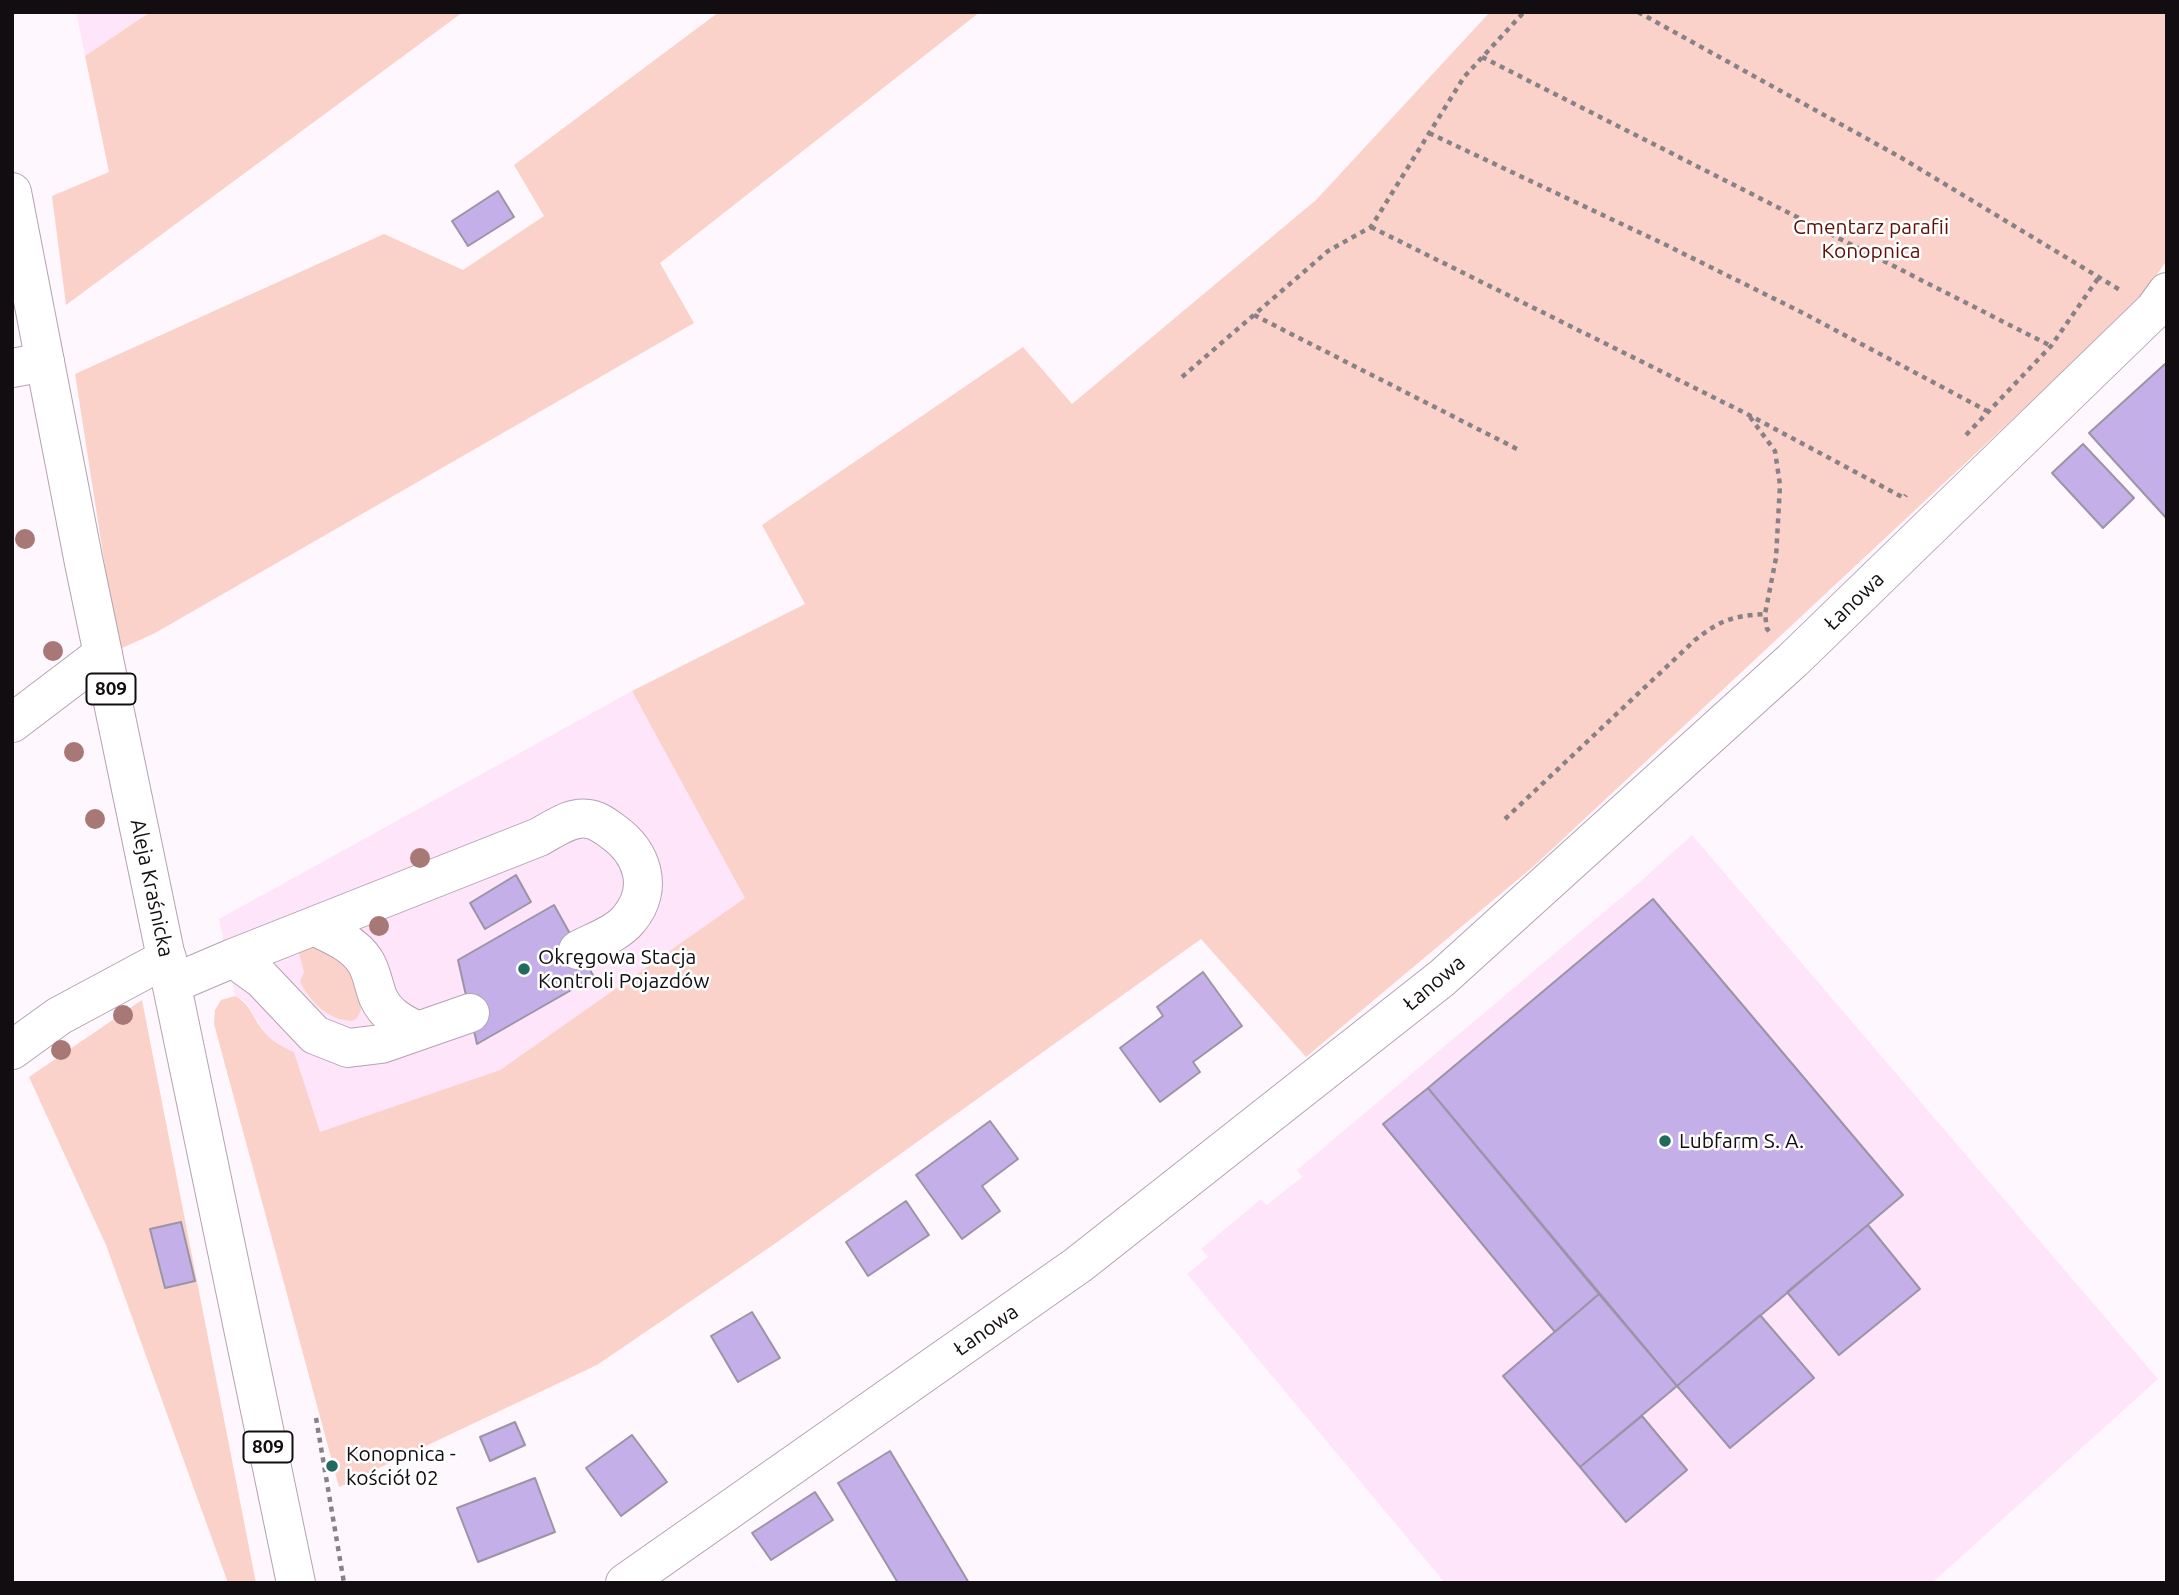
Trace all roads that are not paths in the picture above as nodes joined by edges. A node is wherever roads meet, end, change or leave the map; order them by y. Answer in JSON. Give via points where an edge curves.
{"nodes":[{"id":1,"x":12,"y":192,"type":"edge"},
{"id":2,"x":2167,"y":292,"type":"edge"},
{"id":3,"x":29,"y":365,"type":"edge"},
{"id":4,"x":103,"y":654,"type":"junction"},
{"id":5,"x":12,"y":723,"type":"edge"},
{"id":6,"x":316,"y":927,"type":"junction"},
{"id":7,"x":578,"y":950,"type":"dead end"},
{"id":8,"x":233,"y":958,"type":"junction"},
{"id":9,"x":169,"y":971,"type":"junction"},
{"id":10,"x":470,"y":1013,"type":"dead end"},
{"id":11,"x":418,"y":1031,"type":"junction"},
{"id":12,"x":12,"y":1050,"type":"edge"},
{"id":13,"x":296,"y":1583,"type":"edge"},
{"id":14,"x":625,"y":1583,"type":"edge"}],
"edges":[{"from":1,"to":3,"type":"street","name":"Aleja Kraśnicka","number":"809"},
{"from":2,"to":14,"type":"street","name":"Łanowa","via":[[2154,310],[1793,660],[1442,978],[1078,1265]]},
{"from":3,"to":4,"type":"street","name":"Aleja Kraśnicka","number":"809"},
{"from":4,"to":5,"type":"street"},
{"from":4,"to":9,"type":"street","name":"Aleja Kraśnicka","number":"809"},
{"from":6,"to":7,"type":"street","via":[[586,818],[600,822],[634,851],[643,876],[639,900],[629,919]]},
{"from":6,"to":8,"type":"street"},
{"from":6,"to":11,"type":"street","via":[[355,949],[372,975],[385,1009]]},
{"from":8,"to":9,"type":"street"},
{"from":8,"to":11,"type":"street","via":[[262,979],[315,1035],[348,1048],[381,1044]]},
{"from":9,"to":12,"type":"street","via":[[59,1016]]},
{"from":9,"to":13,"type":"street","name":"Aleja Kraśnicka","number":"809"},
{"from":10,"to":11,"type":"street"}]}
